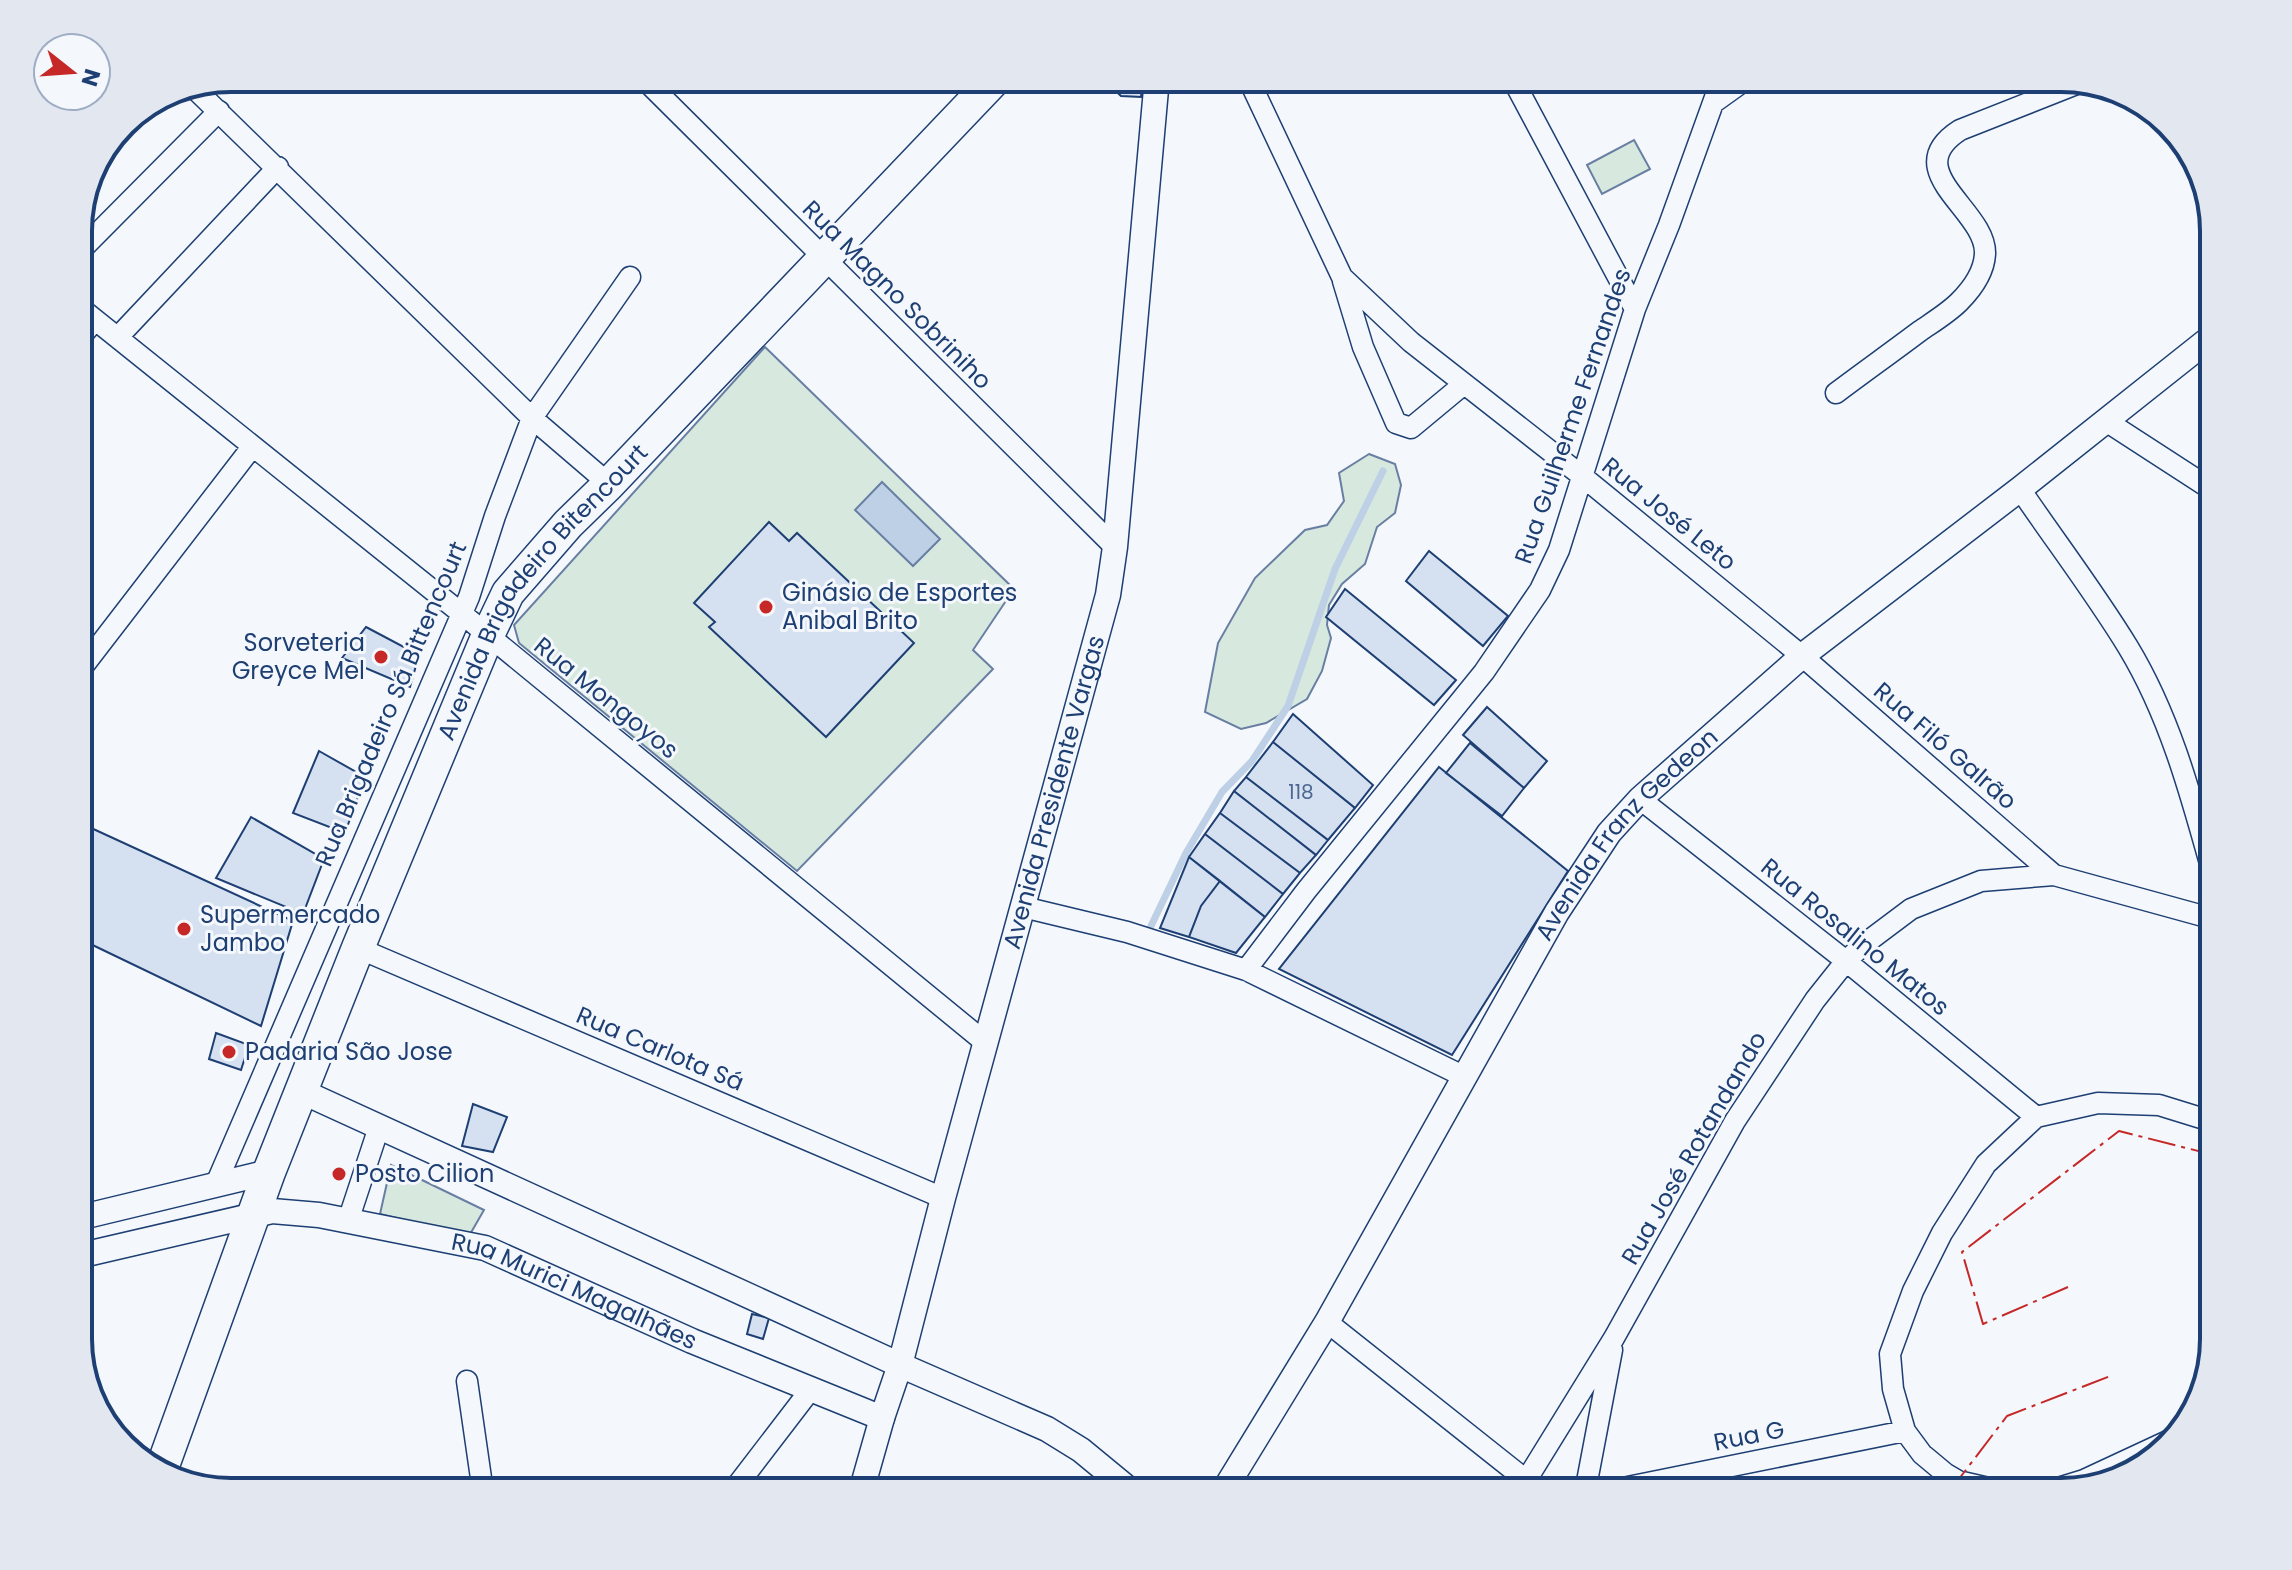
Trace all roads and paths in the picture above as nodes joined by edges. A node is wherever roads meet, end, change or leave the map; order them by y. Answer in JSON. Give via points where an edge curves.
{"nodes":[{"id":1,"x":657,"y":92,"type":"edge"},
{"id":2,"x":983,"y":92,"type":"edge"},
{"id":3,"x":1156,"y":92,"type":"edge"},
{"id":4,"x":1255,"y":92,"type":"edge"},
{"id":5,"x":1519,"y":92,"type":"edge"},
{"id":6,"x":1717,"y":92,"type":"edge"},
{"id":7,"x":1728,"y":92,"type":"edge"},
{"id":8,"x":2056,"y":92,"type":"edge"},
{"id":9,"x":202,"y":95,"type":"edge"},
{"id":10,"x":1713,"y":103,"type":"junction"},
{"id":11,"x":219,"y":111,"type":"junction"},
{"id":12,"x":278,"y":167,"type":"junction"},
{"id":13,"x":92,"y":239,"type":"edge"},
{"id":14,"x":823,"y":259,"type":"junction"},
{"id":15,"x":630,"y":277,"type":"dead end"},
{"id":16,"x":1342,"y":277,"type":"junction"},
{"id":17,"x":1635,"y":309,"type":"junction"},
{"id":18,"x":92,"y":318,"type":"edge"},
{"id":19,"x":95,"y":320,"type":"junction"},
{"id":20,"x":92,"y":324,"type":"edge"},
{"id":21,"x":118,"y":337,"type":"junction"},
{"id":22,"x":2200,"y":346,"type":"edge"},
{"id":23,"x":1464,"y":384,"type":"junction"},
{"id":24,"x":1836,"y":393,"type":"dead end"},
{"id":25,"x":532,"y":418,"type":"junction"},
{"id":26,"x":2106,"y":421,"type":"junction"},
{"id":27,"x":252,"y":447,"type":"junction"},
{"id":28,"x":1582,"y":476,"type":"junction"},
{"id":29,"x":2200,"y":482,"type":"edge"},
{"id":30,"x":609,"y":484,"type":"junction"},
{"id":31,"x":2020,"y":489,"type":"junction"},
{"id":32,"x":1115,"y":547,"type":"junction"},
{"id":33,"x":461,"y":613,"type":"junction"},
{"id":34,"x":488,"y":635,"type":"junction"},
{"id":35,"x":92,"y":655,"type":"edge"},
{"id":36,"x":1802,"y":656,"type":"junction"},
{"id":37,"x":1640,"y":799,"type":"junction"},
{"id":38,"x":2200,"y":827,"type":"edge"},
{"id":39,"x":2054,"y":875,"type":"junction"},
{"id":40,"x":1023,"y":907,"type":"junction"},
{"id":41,"x":2200,"y":915,"type":"edge"},
{"id":42,"x":358,"y":948,"type":"junction"},
{"id":43,"x":1846,"y":961,"type":"junction"},
{"id":44,"x":1246,"y":970,"type":"junction"},
{"id":45,"x":986,"y":1043,"type":"junction"},
{"id":46,"x":1463,"y":1076,"type":"junction"},
{"id":47,"x":303,"y":1092,"type":"junction"},
{"id":48,"x":2036,"y":1117,"type":"junction"},
{"id":49,"x":2200,"y":1118,"type":"edge"},
{"id":50,"x":379,"y":1127,"type":"junction"},
{"id":51,"x":269,"y":1172,"type":"junction"},
{"id":52,"x":216,"y":1184,"type":"junction"},
{"id":53,"x":943,"y":1198,"type":"junction"},
{"id":54,"x":254,"y":1213,"type":"junction"},
{"id":55,"x":92,"y":1215,"type":"edge"},
{"id":56,"x":348,"y":1221,"type":"junction"},
{"id":57,"x":92,"y":1253,"type":"edge"},
{"id":58,"x":1327,"y":1322,"type":"junction"},
{"id":59,"x":1614,"y":1338,"type":"junction"},
{"id":60,"x":900,"y":1365,"type":"junction"},
{"id":61,"x":467,"y":1381,"type":"dead end"},
{"id":62,"x":811,"y":1389,"type":"junction"},
{"id":63,"x":882,"y":1418,"type":"junction"},
{"id":64,"x":1905,"y":1431,"type":"junction"},
{"id":65,"x":164,"y":1461,"type":"edge"},
{"id":66,"x":1946,"y":1474,"type":"junction"},
{"id":67,"x":481,"y":1478,"type":"edge"},
{"id":68,"x":743,"y":1478,"type":"edge"},
{"id":69,"x":865,"y":1478,"type":"edge"},
{"id":70,"x":1115,"y":1478,"type":"edge"},
{"id":71,"x":1232,"y":1478,"type":"edge"},
{"id":72,"x":1516,"y":1478,"type":"edge"},
{"id":73,"x":1534,"y":1478,"type":"edge"},
{"id":74,"x":1588,"y":1478,"type":"edge"},
{"id":75,"x":1672,"y":1478,"type":"edge"},
{"id":76,"x":1943,"y":1478,"type":"edge"},
{"id":77,"x":1951,"y":1478,"type":"edge"}],
"edges":[{"from":1,"to":14,"type":"street","name":"Rua Magno Sobriniho"},
{"from":2,"to":14,"type":"main road","name":"Avenida Brigadeiro Bitencourt"},
{"from":3,"to":32,"type":"street","name":"Avenida Presidente Vargas"},
{"from":4,"to":16,"type":"street","name":"Rua José Leto"},
{"from":5,"to":17,"type":"street"},
{"from":6,"to":10,"type":"street","name":"Rua Guilherme Fernandes"},
{"from":7,"to":10,"type":"street"},
{"from":8,"to":24,"type":"street","via":[[1946,140],[1937,169],[1980,232],[1985,253],[1978,277],[1958,303]]},
{"from":9,"to":11,"type":"street"},
{"from":10,"to":17,"type":"street","name":"Rua Guilherme Fernandes"},
{"from":11,"to":12,"type":"street"},
{"from":11,"to":13,"type":"street"},
{"from":12,"to":21,"type":"street"},
{"from":12,"to":25,"type":"street"},
{"from":14,"to":30,"type":"main road","name":"Avenida Brigadeiro Bitencourt"},
{"from":14,"to":32,"type":"street","name":"Rua Magno Sobriniho"},
{"from":15,"to":25,"type":"street","name":"Rua Brigadeiro Sá Bittencourt"},
{"from":16,"to":23,"type":"street","name":"Rua José Leto"},
{"from":16,"to":23,"type":"street","name":"Rua José Leto","via":[[1363,347],[1396,423],[1411,428]]},
{"from":17,"to":28,"type":"street","name":"Rua Guilherme Fernandes"},
{"from":18,"to":19,"type":"street","name":"Rua Mongoyos"},
{"from":19,"to":20,"type":"street"},
{"from":19,"to":21,"type":"street","name":"Rua Mongoyos"},
{"from":21,"to":27,"type":"street","name":"Rua Mongoyos"},
{"from":22,"to":26,"type":"street","name":"Avenida Franz Gedeon"},
{"from":23,"to":28,"type":"street","name":"Rua José Leto"},
{"from":25,"to":30,"type":"street"},
{"from":25,"to":33,"type":"street","name":"Rua Brigadeiro Sá Bittencourt"},
{"from":26,"to":29,"type":"street"},
{"from":26,"to":31,"type":"street","name":"Avenida Franz Gedeon"},
{"from":27,"to":33,"type":"street","name":"Rua Mongoyos"},
{"from":27,"to":35,"type":"street"},
{"from":28,"to":36,"type":"street","name":"Rua José Leto"},
{"from":28,"to":44,"type":"street","name":"Rua Guilherme Fernandes","via":[[1559,550],[1540,590],[1484,672]]},
{"from":30,"to":34,"type":"main road","name":"Avenida Brigadeiro Bitencourt","via":[[508,593]]},
{"from":31,"to":36,"type":"street","name":"Avenida Franz Gedeon"},
{"from":31,"to":38,"type":"street","via":[[2129,648],[2186,776]]},
{"from":32,"to":40,"type":"street","name":"Avenida Presidente Vargas","via":[[1094,652]]},
{"from":33,"to":34,"type":"street","name":"Rua Mongoyos"},
{"from":33,"to":52,"type":"street","name":"Rua Brigadeiro Sá Bittencourt"},
{"from":34,"to":42,"type":"main road","name":"Avenida Brigadeiro Bitencourt"},
{"from":34,"to":45,"type":"street","name":"Rua Mongoyos"},
{"from":36,"to":37,"type":"street","name":"Avenida Franz Gedeon"},
{"from":36,"to":39,"type":"street","name":"Rua Filó Galrão"},
{"from":37,"to":43,"type":"street","name":"Rua Rosalino Matos"},
{"from":37,"to":46,"type":"street","name":"Avenida Franz Gedeon","via":[[1609,833],[1557,912]]},
{"from":39,"to":41,"type":"street","name":"Rua José Rotandando"},
{"from":39,"to":43,"type":"street","name":"Rua José Rotandando","via":[[1981,881],[1911,909]]},
{"from":40,"to":44,"type":"street","via":[[1127,932]]},
{"from":40,"to":45,"type":"street","name":"Avenida Presidente Vargas"},
{"from":42,"to":47,"type":"main road","name":"Avenida Brigadeiro Bitencourt"},
{"from":42,"to":53,"type":"street","name":"Rua Carlota Sá"},
{"from":43,"to":48,"type":"street","name":"Rua Rosalino Matos"},
{"from":43,"to":59,"type":"street","name":"Rua José Rotandando","via":[[1735,1121]]},
{"from":44,"to":46,"type":"street"},
{"from":45,"to":53,"type":"street","name":"Avenida Presidente Vargas"},
{"from":46,"to":58,"type":"street","name":"Avenida Franz Gedeon"},
{"from":47,"to":50,"type":"street"},
{"from":47,"to":51,"type":"main road","name":"Avenida Brigadeiro Bitencourt"},
{"from":48,"to":49,"type":"street","via":[[2098,1103],[2159,1105]]},
{"from":48,"to":64,"type":"street","via":[[1986,1164],[1913,1291],[1890,1354]]},
{"from":50,"to":56,"type":"street"},
{"from":50,"to":60,"type":"street"},
{"from":51,"to":52,"type":"street"},
{"from":51,"to":54,"type":"main road","name":"Avenida Brigadeiro Bitencourt"},
{"from":52,"to":55,"type":"street"},
{"from":53,"to":60,"type":"street","name":"Avenida Presidente Vargas"},
{"from":54,"to":56,"type":"street","name":"Rua Murici Magalhães","via":[[294,1211]]},
{"from":54,"to":57,"type":"street","name":"Rua Murici Magalhães"},
{"from":54,"to":65,"type":"main road","name":"Avenida Brigadeiro Bitencourt"},
{"from":56,"to":62,"type":"street","name":"Rua Murici Magalhães","via":[[485,1248]]},
{"from":58,"to":71,"type":"street","name":"Avenida Franz Gedeon"},
{"from":58,"to":72,"type":"street"},
{"from":59,"to":73,"type":"street","name":"Rua José Rotandando"},
{"from":59,"to":74,"type":"street","name":"Rua José Rotandando"},
{"from":60,"to":63,"type":"street","name":"Avenida Presidente Vargas"},
{"from":60,"to":70,"type":"street","via":[[1047,1429]]},
{"from":61,"to":67,"type":"street"},
{"from":62,"to":63,"type":"street","name":"Rua Murici Magalhães"},
{"from":62,"to":68,"type":"street"},
{"from":63,"to":69,"type":"street","name":"Avenida Presidente Vargas"},
{"from":64,"to":66,"type":"street"},
{"from":64,"to":75,"type":"street","name":"Rua G"},
{"from":66,"to":76,"type":"street"},
{"from":66,"to":77,"type":"street"}]}
